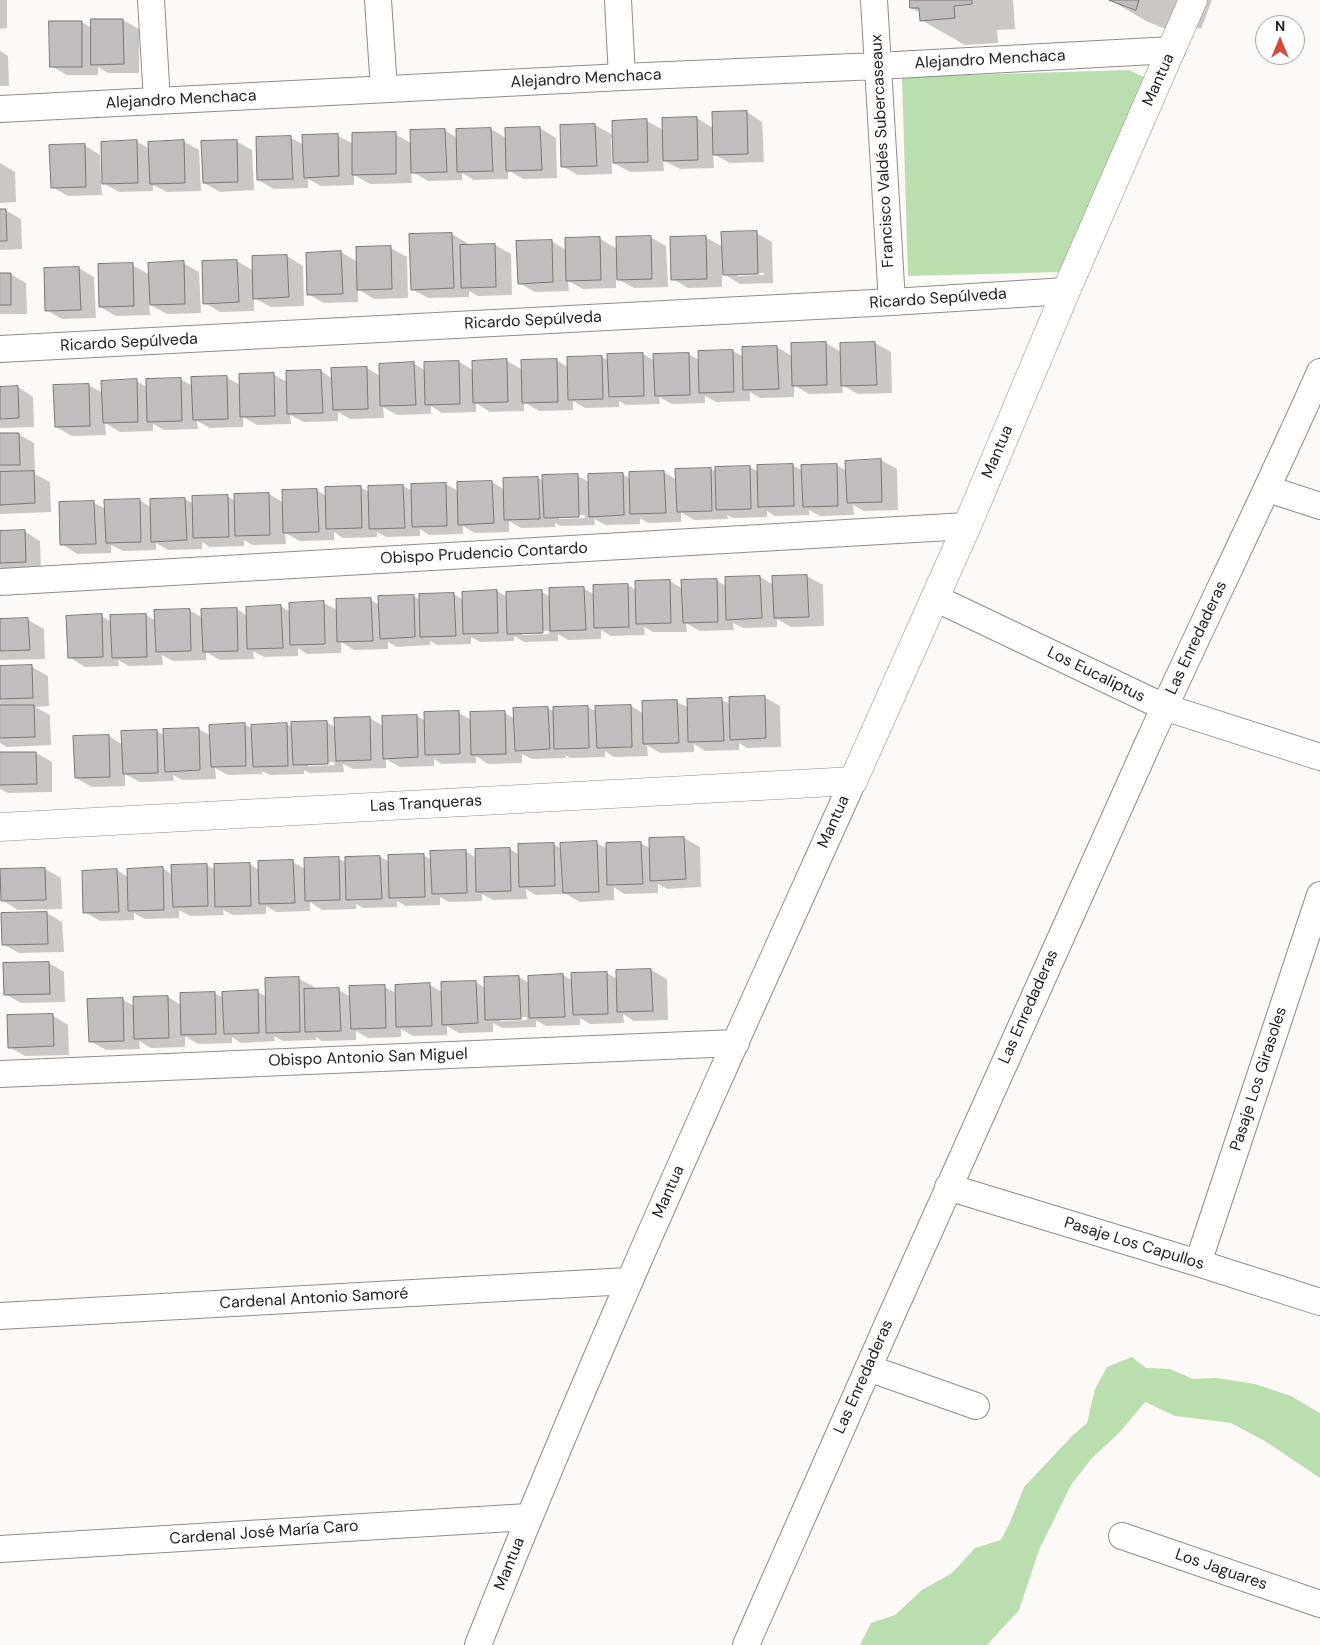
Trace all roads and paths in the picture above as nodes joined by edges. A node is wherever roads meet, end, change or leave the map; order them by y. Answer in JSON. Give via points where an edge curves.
{"nodes":[{"id":1,"x":151,"y":0,"type":"edge"},
{"id":2,"x":378,"y":0,"type":"edge"},
{"id":3,"x":618,"y":0,"type":"edge"},
{"id":4,"x":874,"y":0,"type":"edge"},
{"id":5,"x":1193,"y":0,"type":"edge"},
{"id":6,"x":1172,"y":50,"type":"junction"},
{"id":7,"x":877,"y":66,"type":"junction"},
{"id":8,"x":622,"y":77,"type":"junction"},
{"id":9,"x":384,"y":90,"type":"junction"},
{"id":10,"x":157,"y":101,"type":"junction"},
{"id":11,"x":0,"y":109,"type":"edge"},
{"id":12,"x":1066,"y":291,"type":"junction"},
{"id":13,"x":892,"y":302,"type":"junction"},
{"id":14,"x":0,"y":350,"type":"edge"},
{"id":15,"x":1320,"y":372,"type":"edge"},
{"id":16,"x":1268,"y":489,"type":"junction"},
{"id":17,"x":1320,"y":506,"type":"edge"},
{"id":18,"x":967,"y":526,"type":"junction"},
{"id":19,"x":0,"y":582,"type":"edge"},
{"id":20,"x":935,"y":598,"type":"junction"},
{"id":21,"x":1164,"y":707,"type":"junction"},
{"id":22,"x":1320,"y":757,"type":"edge"},
{"id":23,"x":853,"y":781,"type":"junction"},
{"id":24,"x":0,"y":828,"type":"edge"},
{"id":25,"x":1320,"y":895,"type":"edge"},
{"id":26,"x":736,"y":1043,"type":"junction"},
{"id":27,"x":0,"y":1074,"type":"edge"},
{"id":28,"x":948,"y":1186,"type":"junction"},
{"id":29,"x":1198,"y":1263,"type":"junction"},
{"id":30,"x":628,"y":1281,"type":"junction"},
{"id":31,"x":1320,"y":1302,"type":"edge"},
{"id":32,"x":0,"y":1316,"type":"edge"},
{"id":33,"x":868,"y":1368,"type":"junction"},
{"id":34,"x":976,"y":1406,"type":"dead end"},
{"id":35,"x":528,"y":1517,"type":"junction"},
{"id":36,"x":1122,"y":1536,"type":"dead end"},
{"id":37,"x":0,"y":1550,"type":"edge"},
{"id":38,"x":1320,"y":1604,"type":"edge"},
{"id":39,"x":478,"y":1645,"type":"edge"},
{"id":40,"x":746,"y":1645,"type":"edge"}],
"edges":[{"from":1,"to":10,"type":"street"},
{"from":2,"to":9,"type":"street"},
{"from":3,"to":8,"type":"street"},
{"from":4,"to":7,"type":"street","name":"Francisco Valdés Subercaseaux"},
{"from":5,"to":6,"type":"street","name":"Mantua"},
{"from":6,"to":7,"type":"street","name":"Alejandro Menchaca"},
{"from":6,"to":12,"type":"street","name":"Mantua"},
{"from":7,"to":8,"type":"street","name":"Alejandro Menchaca"},
{"from":7,"to":13,"type":"street","name":"Francisco Valdés Subercaseaux"},
{"from":8,"to":9,"type":"street","name":"Alejandro Menchaca"},
{"from":9,"to":10,"type":"street","name":"Alejandro Menchaca"},
{"from":10,"to":11,"type":"street","name":"Alejandro Menchaca"},
{"from":12,"to":13,"type":"street","name":"Ricardo Sepúlveda"},
{"from":12,"to":18,"type":"street","name":"Mantua"},
{"from":13,"to":14,"type":"street","name":"Ricardo Sepúlveda"},
{"from":15,"to":16,"type":"street","name":"Las Enredaderas"},
{"from":16,"to":17,"type":"street"},
{"from":16,"to":21,"type":"street","name":"Las Enredaderas"},
{"from":18,"to":19,"type":"street","name":"Obispo Prudencio Contardo"},
{"from":18,"to":20,"type":"street","name":"Mantua"},
{"from":20,"to":21,"type":"street","name":"Los Eucaliptus"},
{"from":20,"to":23,"type":"street","name":"Mantua"},
{"from":21,"to":22,"type":"street","name":"Los Eucaliptus"},
{"from":21,"to":28,"type":"street","name":"Las Enredaderas"},
{"from":23,"to":24,"type":"street","name":"Las Tranqueras"},
{"from":23,"to":26,"type":"street","name":"Mantua"},
{"from":25,"to":29,"type":"street","name":"Pasaje Los Girasoles"},
{"from":26,"to":27,"type":"street","name":"Obispo Antonio San Miguel"},
{"from":26,"to":30,"type":"street","name":"Mantua"},
{"from":28,"to":29,"type":"street","name":"Pasaje Los Capullos"},
{"from":28,"to":33,"type":"street","name":"Las Enredaderas"},
{"from":29,"to":31,"type":"street","name":"Pasaje Los Capullos"},
{"from":30,"to":32,"type":"street","name":"Cardenal Antonio Samoré"},
{"from":30,"to":35,"type":"street","name":"Mantua"},
{"from":33,"to":34,"type":"street"},
{"from":33,"to":40,"type":"street","name":"Las Enredaderas"},
{"from":35,"to":37,"type":"street","name":"Cardenal José María Caro"},
{"from":35,"to":39,"type":"street","name":"Mantua"},
{"from":36,"to":38,"type":"street","name":"Los Jaguares"}]}
